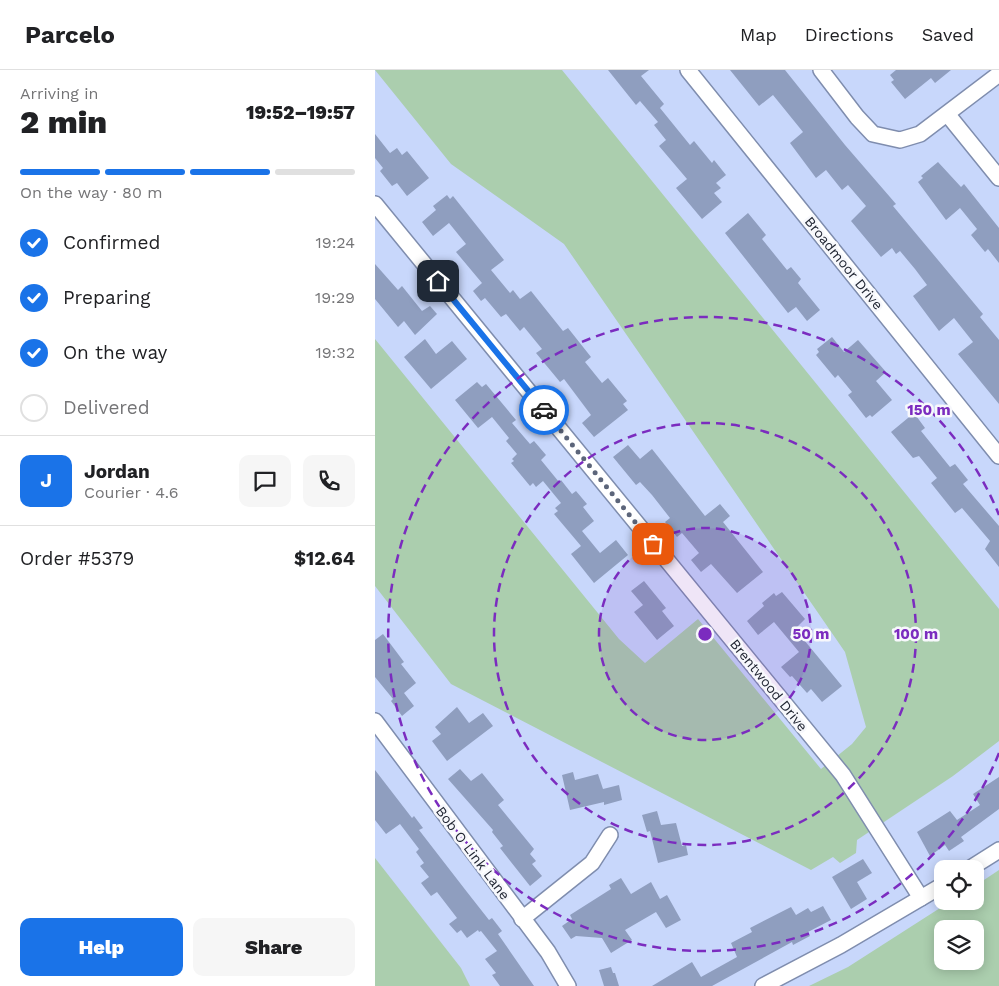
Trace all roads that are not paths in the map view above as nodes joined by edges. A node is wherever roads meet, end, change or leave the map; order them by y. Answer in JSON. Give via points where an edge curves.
{"nodes":[{"id":1,"x":688,"y":70,"type":"edge"},
{"id":2,"x":821,"y":70,"type":"edge"},
{"id":3,"x":999,"y":74,"type":"edge"},
{"id":4,"x":948,"y":115,"type":"junction"},
{"id":5,"x":999,"y":178,"type":"edge"},
{"id":6,"x":375,"y":204,"type":"edge"},
{"id":7,"x":999,"y":456,"type":"edge"},
{"id":8,"x":375,"y":721,"type":"edge"},
{"id":9,"x":610,"y":835,"type":"dead end"},
{"id":10,"x":999,"y":850,"type":"edge"},
{"id":11,"x":983,"y":860,"type":"edge"},
{"id":12,"x":934,"y":890,"type":"edge"},
{"id":13,"x":921,"y":898,"type":"junction"},
{"id":14,"x":522,"y":919,"type":"junction"},
{"id":15,"x":568,"y":986,"type":"edge"},
{"id":16,"x":763,"y":986,"type":"edge"}],
"edges":[{"from":1,"to":7,"type":"street","name":"Broadmoor Drive"},
{"from":2,"to":4,"type":"street","via":[[873,134],[900,140],[920,134]]},
{"from":3,"to":4,"type":"street"},
{"from":4,"to":5,"type":"street"},
{"from":6,"to":13,"type":"street","name":"Brentwood Drive","via":[[843,775]]},
{"from":8,"to":14,"type":"street","name":"Bob O Link Lane"},
{"from":9,"to":14,"type":"street","via":[[592,863]]},
{"from":10,"to":11,"type":"street"},
{"from":12,"to":13,"type":"street"},
{"from":13,"to":16,"type":"street","via":[[841,946]]},
{"from":14,"to":15,"type":"street","name":"Bob O Link Lane","via":[[548,952]]}]}
